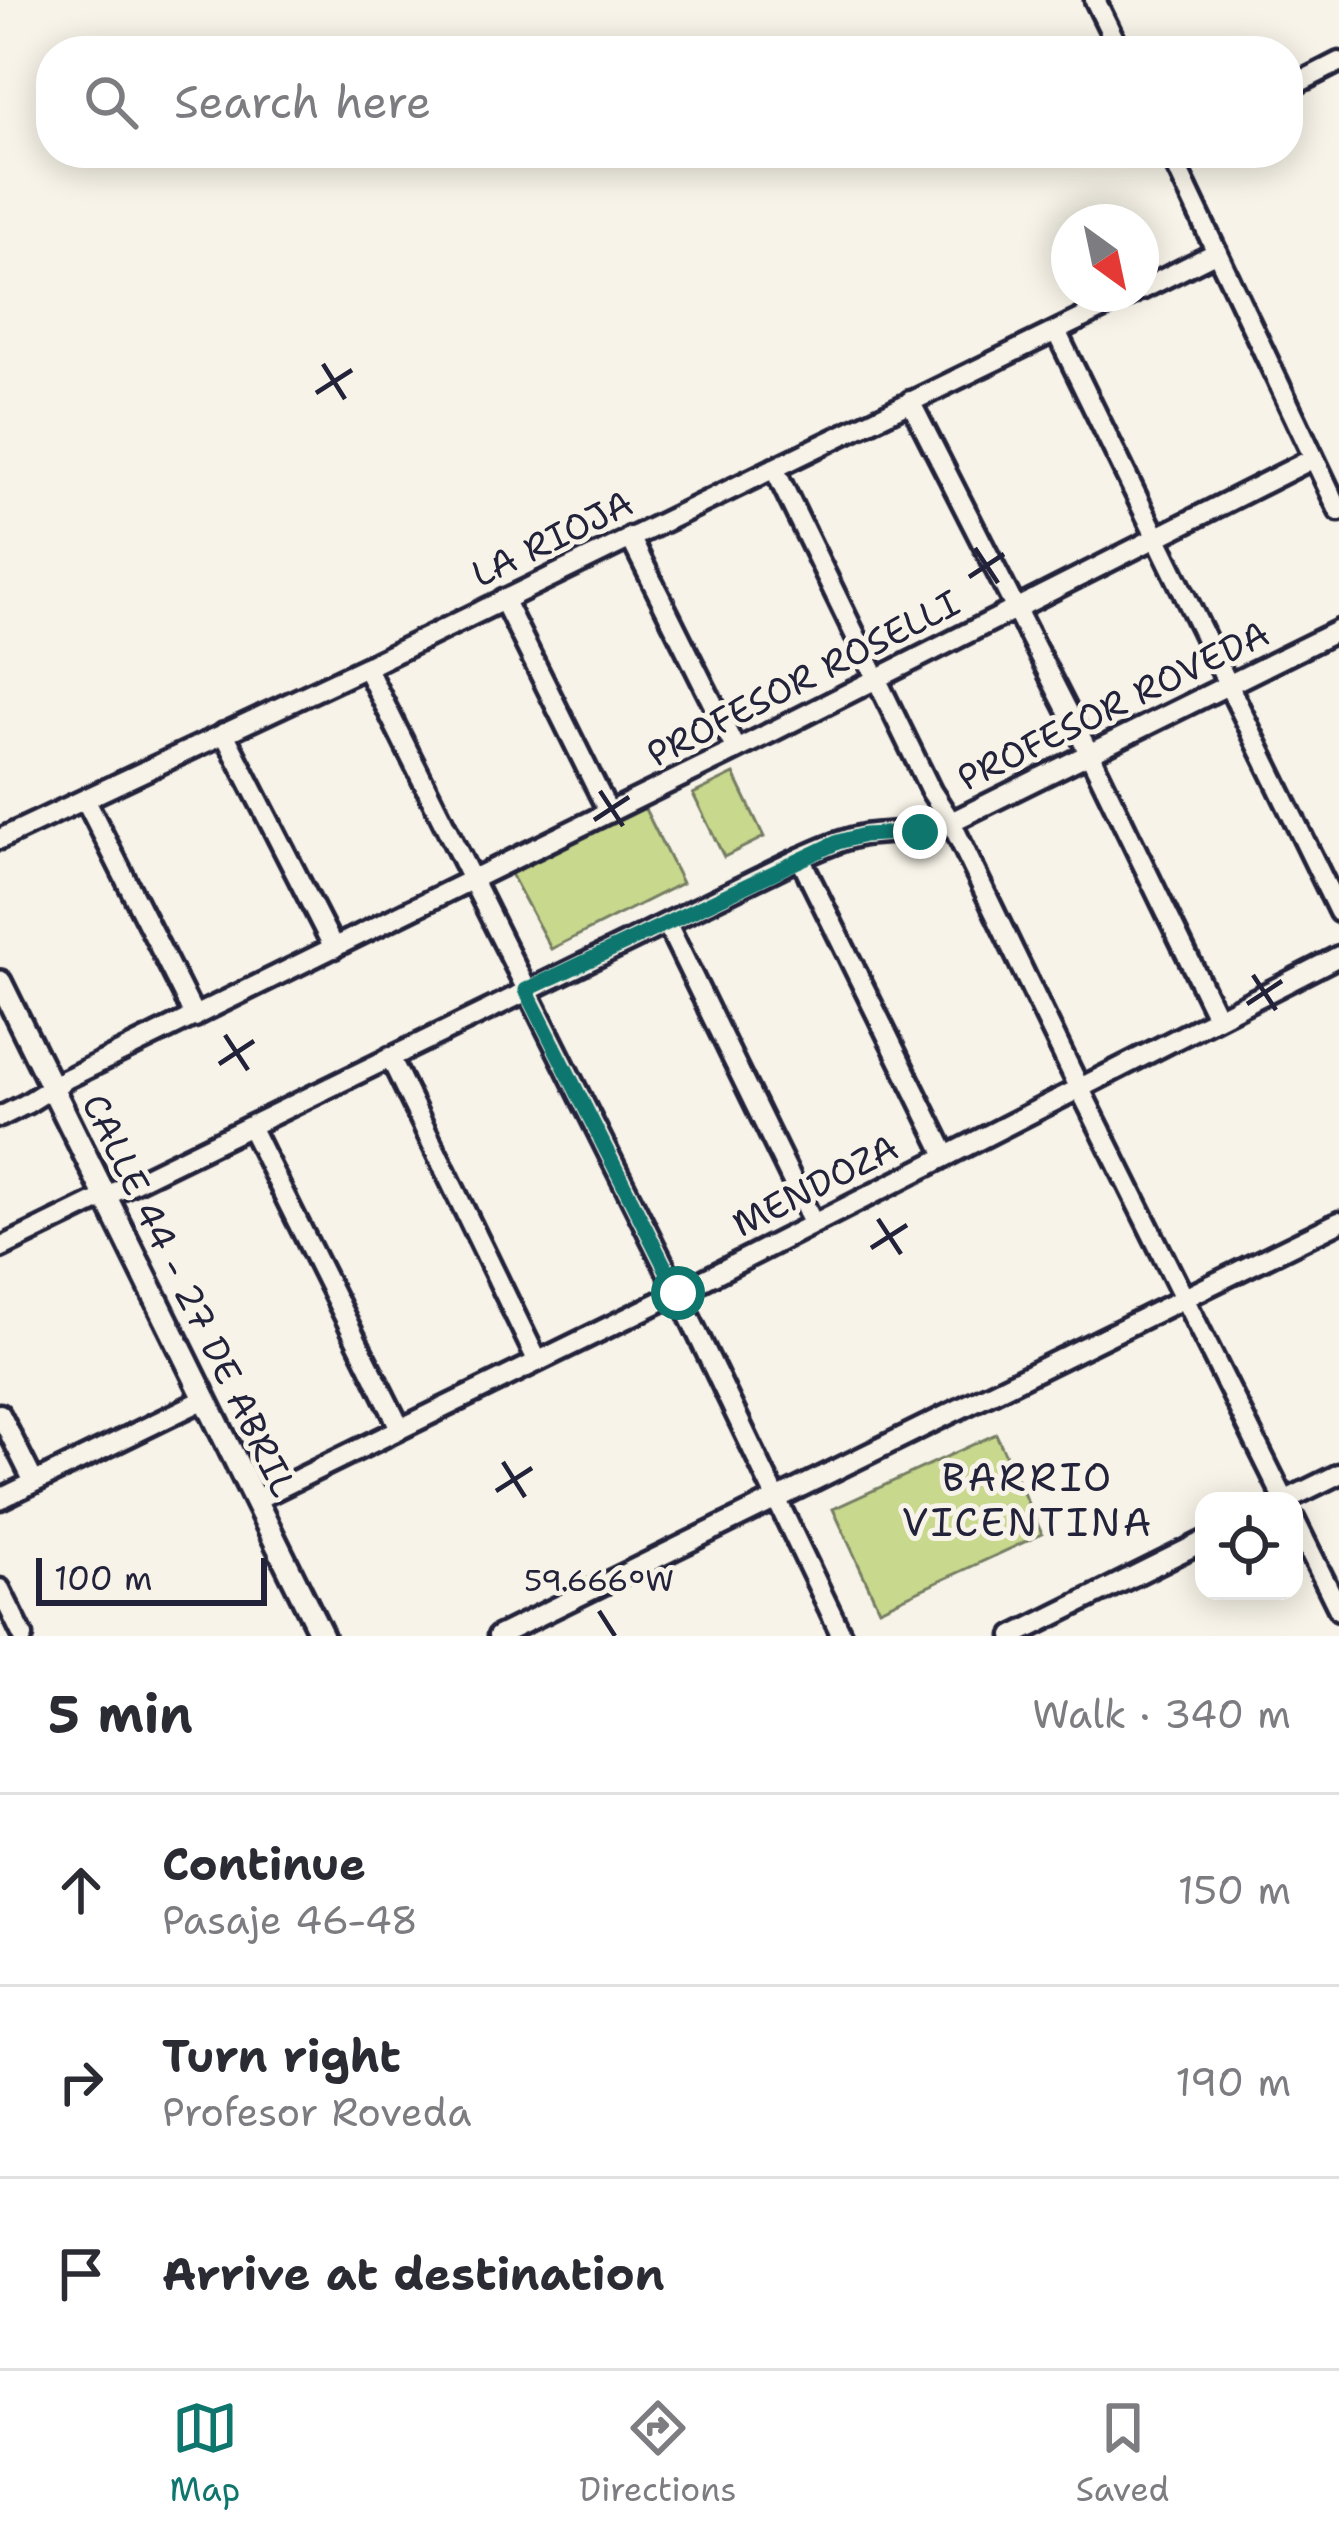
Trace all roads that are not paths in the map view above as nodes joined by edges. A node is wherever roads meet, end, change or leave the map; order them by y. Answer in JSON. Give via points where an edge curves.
{"nodes":[{"id":1,"x":1095,"y":0,"type":"edge"},
{"id":2,"x":1113,"y":36,"type":"edge"},
{"id":3,"x":1339,"y":62,"type":"edge"},
{"id":4,"x":1303,"y":80,"type":"edge"},
{"id":5,"x":1177,"y":168,"type":"edge"},
{"id":6,"x":1217,"y":252,"type":"junction"},
{"id":7,"x":1159,"y":281,"type":"edge"},
{"id":8,"x":1095,"y":312,"type":"edge"},
{"id":9,"x":1056,"y":331,"type":"junction"},
{"id":10,"x":910,"y":401,"type":"junction"},
{"id":11,"x":1314,"y":458,"type":"junction"},
{"id":12,"x":774,"y":469,"type":"junction"},
{"id":13,"x":1339,"y":511,"type":"edge"},
{"id":14,"x":630,"y":536,"type":"junction"},
{"id":15,"x":1157,"y":538,"type":"junction"},
{"id":16,"x":503,"y":599,"type":"junction"},
{"id":17,"x":1014,"y":608,"type":"junction"},
{"id":18,"x":1339,"y":630,"type":"edge"},
{"id":19,"x":366,"y":667,"type":"junction"},
{"id":20,"x":875,"y":680,"type":"junction"},
{"id":21,"x":1228,"y":685,"type":"junction"},
{"id":22,"x":224,"y":733,"type":"junction"},
{"id":23,"x":736,"y":750,"type":"junction"},
{"id":24,"x":1090,"y":755,"type":"junction"},
{"id":25,"x":85,"y":799,"type":"junction"},
{"id":26,"x":608,"y":813,"type":"junction"},
{"id":27,"x":951,"y":822,"type":"junction"},
{"id":28,"x":0,"y":838,"type":"edge"},
{"id":29,"x":800,"y":859,"type":"junction"},
{"id":30,"x":471,"y":881,"type":"junction"},
{"id":31,"x":1339,"y":912,"type":"edge"},
{"id":32,"x":667,"y":924,"type":"junction"},
{"id":33,"x":334,"y":948,"type":"junction"},
{"id":34,"x":1339,"y":956,"type":"edge"},
{"id":35,"x":0,"y":982,"type":"edge"},
{"id":36,"x":526,"y":990,"type":"junction"},
{"id":37,"x":195,"y":1017,"type":"junction"},
{"id":38,"x":1217,"y":1017,"type":"junction"},
{"id":39,"x":390,"y":1057,"type":"junction"},
{"id":40,"x":52,"y":1088,"type":"junction"},
{"id":41,"x":1080,"y":1089,"type":"junction"},
{"id":42,"x":0,"y":1117,"type":"edge"},
{"id":43,"x":250,"y":1126,"type":"junction"},
{"id":44,"x":946,"y":1155,"type":"junction"},
{"id":45,"x":105,"y":1197,"type":"junction"},
{"id":46,"x":813,"y":1222,"type":"junction"},
{"id":47,"x":1339,"y":1222,"type":"edge"},
{"id":48,"x":0,"y":1248,"type":"edge"},
{"id":49,"x":678,"y":1293,"type":"junction"},
{"id":50,"x":1185,"y":1298,"type":"junction"},
{"id":51,"x":537,"y":1360,"type":"junction"},
{"id":52,"x":205,"y":1399,"type":"junction"},
{"id":53,"x":0,"y":1414,"type":"edge"},
{"id":54,"x":400,"y":1428,"type":"junction"},
{"id":55,"x":1339,"y":1474,"type":"edge"},
{"id":56,"x":34,"y":1483,"type":"junction"},
{"id":57,"x":1281,"y":1492,"type":"edge"},
{"id":58,"x":1303,"y":1492,"type":"edge"},
{"id":59,"x":778,"y":1498,"type":"junction"},
{"id":60,"x":0,"y":1499,"type":"edge"},
{"id":61,"x":255,"y":1500,"type":"junction"},
{"id":62,"x":1303,"y":1537,"type":"edge"},
{"id":63,"x":1195,"y":1545,"type":"edge"},
{"id":64,"x":0,"y":1589,"type":"edge"},
{"id":65,"x":1339,"y":1610,"type":"edge"},
{"id":66,"x":23,"y":1636,"type":"edge"},
{"id":67,"x":322,"y":1636,"type":"edge"},
{"id":68,"x":498,"y":1636,"type":"edge"},
{"id":69,"x":842,"y":1636,"type":"edge"},
{"id":70,"x":1013,"y":1636,"type":"edge"}],
"edges":[{"from":1,"to":2,"type":"street"},
{"from":3,"to":4,"type":"street"},
{"from":5,"to":6,"type":"street"},
{"from":6,"to":7,"type":"street"},
{"from":6,"to":11,"type":"street"},
{"from":8,"to":9,"type":"street","name":"LA RIOJA"},
{"from":9,"to":10,"type":"street","name":"LA RIOJA"},
{"from":9,"to":15,"type":"street"},
{"from":10,"to":12,"type":"street","name":"LA RIOJA"},
{"from":10,"to":17,"type":"street"},
{"from":11,"to":13,"type":"street"},
{"from":11,"to":15,"type":"street","name":"PROFESOR ROSELLI"},
{"from":12,"to":14,"type":"street","name":"LA RIOJA"},
{"from":12,"to":20,"type":"street"},
{"from":14,"to":16,"type":"street","name":"LA RIOJA"},
{"from":14,"to":23,"type":"street"},
{"from":15,"to":17,"type":"street","name":"PROFESOR ROSELLI"},
{"from":15,"to":21,"type":"street"},
{"from":16,"to":19,"type":"street","name":"LA RIOJA"},
{"from":16,"to":26,"type":"street"},
{"from":17,"to":20,"type":"street","name":"PROFESOR ROSELLI"},
{"from":17,"to":24,"type":"street"},
{"from":18,"to":21,"type":"street","name":"PROFESOR ROVEDA"},
{"from":19,"to":22,"type":"street","name":"LA RIOJA"},
{"from":19,"to":30,"type":"street"},
{"from":20,"to":23,"type":"street","name":"PROFESOR ROSELLI"},
{"from":20,"to":27,"type":"street"},
{"from":21,"to":24,"type":"street","name":"PROFESOR ROVEDA"},
{"from":21,"to":31,"type":"street"},
{"from":22,"to":25,"type":"street","name":"LA RIOJA"},
{"from":22,"to":33,"type":"street"},
{"from":23,"to":26,"type":"street","name":"PROFESOR ROSELLI"},
{"from":24,"to":27,"type":"street","name":"PROFESOR ROVEDA"},
{"from":24,"to":38,"type":"street"},
{"from":25,"to":28,"type":"street","name":"LA RIOJA"},
{"from":25,"to":37,"type":"street"},
{"from":26,"to":30,"type":"street","name":"PROFESOR ROSELLI"},
{"from":27,"to":29,"type":"street","name":"PROFESOR ROVEDA","via":[[864,835]]},
{"from":27,"to":41,"type":"street"},
{"from":29,"to":32,"type":"street","name":"PROFESOR ROVEDA"},
{"from":29,"to":44,"type":"street"},
{"from":30,"to":33,"type":"street","name":"PROFESOR ROSELLI"},
{"from":30,"to":36,"type":"street"},
{"from":32,"to":36,"type":"street","name":"PROFESOR ROVEDA"},
{"from":32,"to":46,"type":"street"},
{"from":33,"to":37,"type":"street","name":"PROFESOR ROSELLI"},
{"from":34,"to":38,"type":"street","name":"MENDOZA"},
{"from":35,"to":40,"type":"street","name":"CALLE 44 - 27 DE ABRIL"},
{"from":36,"to":39,"type":"street","name":"PROFESOR ROVEDA"},
{"from":36,"to":49,"type":"street"},
{"from":37,"to":40,"type":"street","name":"PROFESOR ROSELLI"},
{"from":38,"to":41,"type":"street","name":"MENDOZA"},
{"from":39,"to":43,"type":"street","name":"PROFESOR ROVEDA"},
{"from":39,"to":51,"type":"street"},
{"from":40,"to":42,"type":"street","name":"PROFESOR ROSELLI"},
{"from":40,"to":45,"type":"street","name":"CALLE 44 - 27 DE ABRIL"},
{"from":41,"to":44,"type":"street","name":"MENDOZA"},
{"from":41,"to":50,"type":"street"},
{"from":43,"to":45,"type":"street","name":"PROFESOR ROVEDA"},
{"from":43,"to":54,"type":"street"},
{"from":44,"to":46,"type":"street","name":"MENDOZA"},
{"from":45,"to":48,"type":"street","name":"PROFESOR ROVEDA"},
{"from":45,"to":52,"type":"street","name":"CALLE 44 - 27 DE ABRIL"},
{"from":46,"to":49,"type":"street","name":"MENDOZA"},
{"from":47,"to":50,"type":"street"},
{"from":49,"to":51,"type":"street","name":"MENDOZA"},
{"from":49,"to":59,"type":"street"},
{"from":50,"to":57,"type":"street"},
{"from":50,"to":59,"type":"street"},
{"from":51,"to":54,"type":"street","name":"MENDOZA"},
{"from":52,"to":56,"type":"street"},
{"from":52,"to":61,"type":"street","name":"CALLE 44 - 27 DE ABRIL"},
{"from":53,"to":56,"type":"street"},
{"from":54,"to":61,"type":"street","name":"MENDOZA"},
{"from":55,"to":58,"type":"street"},
{"from":56,"to":60,"type":"street"},
{"from":59,"to":68,"type":"street"},
{"from":59,"to":69,"type":"street"},
{"from":61,"to":67,"type":"street","name":"CALLE 44 - 27 DE ABRIL"},
{"from":62,"to":65,"type":"street"},
{"from":63,"to":70,"type":"street"},
{"from":64,"to":66,"type":"street"}]}
